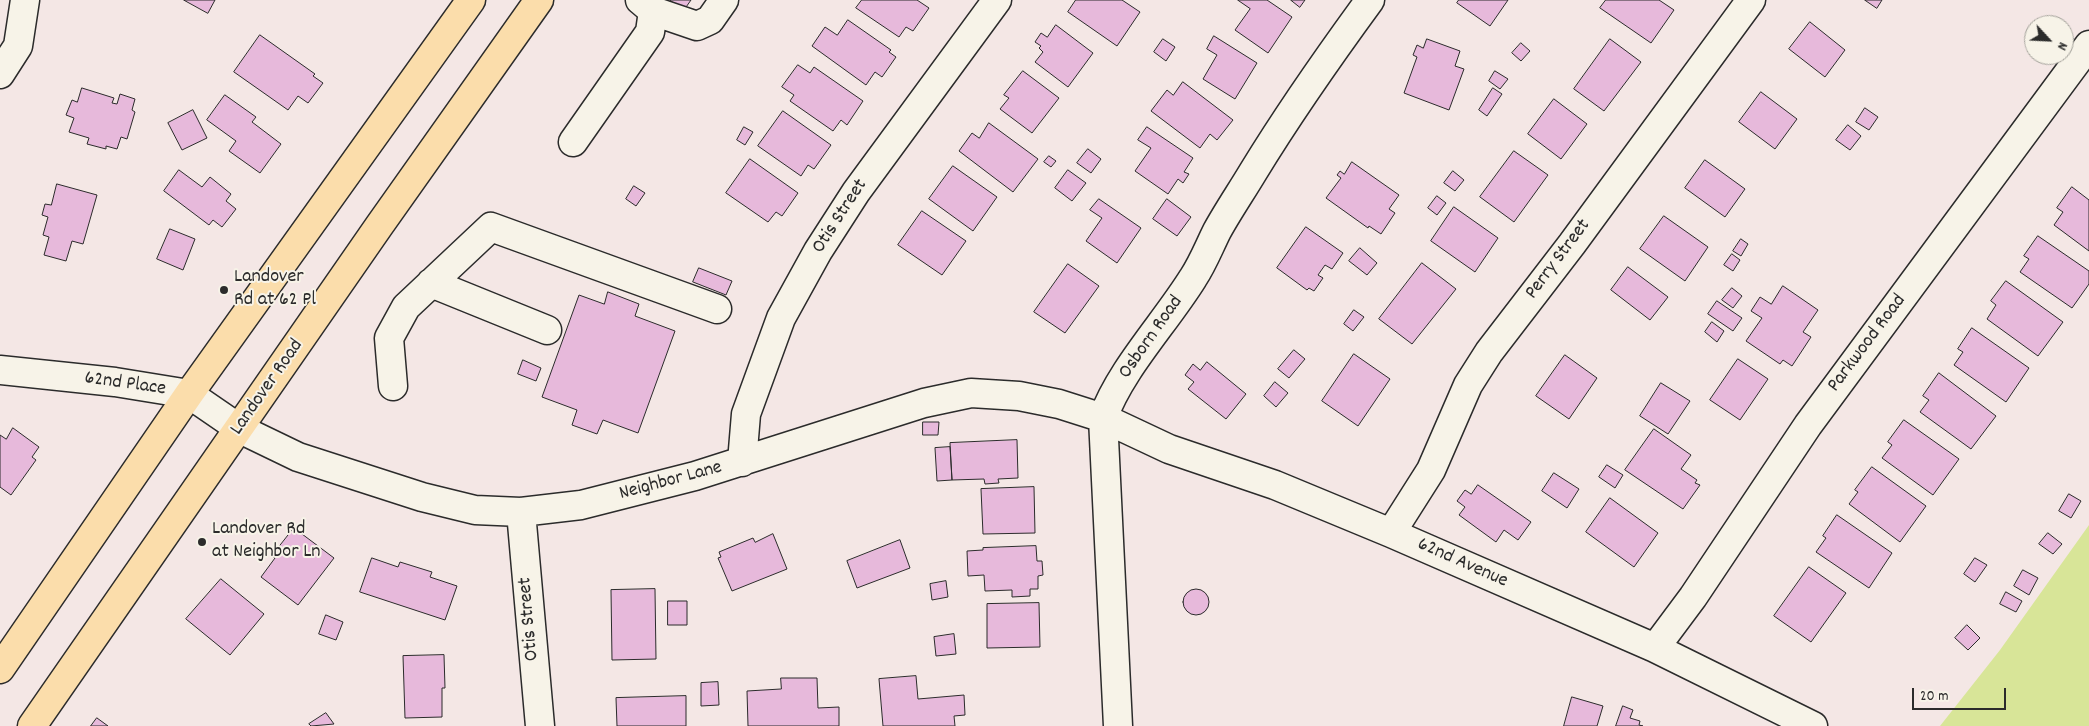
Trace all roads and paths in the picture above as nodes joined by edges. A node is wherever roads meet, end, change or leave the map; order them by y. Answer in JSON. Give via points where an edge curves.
{"nodes":[{"id":1,"x":26,"y":0,"type":"edge"},
{"id":2,"x":471,"y":0,"type":"edge"},
{"id":3,"x":539,"y":0,"type":"edge"},
{"id":4,"x":724,"y":0,"type":"edge"},
{"id":5,"x":997,"y":0,"type":"edge"},
{"id":6,"x":1370,"y":0,"type":"edge"},
{"id":7,"x":1751,"y":0,"type":"edge"},
{"id":8,"x":647,"y":6,"type":"edge"},
{"id":9,"x":2089,"y":45,"type":"edge"},
{"id":10,"x":0,"y":74,"type":"edge"},
{"id":11,"x":573,"y":142,"type":"dead end"},
{"id":12,"x":431,"y":283,"type":"junction"},
{"id":13,"x":716,"y":309,"type":"dead end"},
{"id":14,"x":547,"y":330,"type":"dead end"},
{"id":15,"x":0,"y":370,"type":"edge"},
{"id":16,"x":392,"y":386,"type":"dead end"},
{"id":17,"x":189,"y":394,"type":"junction"},
{"id":18,"x":1103,"y":418,"type":"junction"},
{"id":19,"x":240,"y":429,"type":"junction"},
{"id":20,"x":742,"y":462,"type":"junction"},
{"id":21,"x":520,"y":512,"type":"junction"},
{"id":22,"x":1391,"y":533,"type":"junction"},
{"id":23,"x":1656,"y":648,"type":"junction"},
{"id":24,"x":1,"y":666,"type":"edge"},
{"id":25,"x":32,"y":726,"type":"edge"},
{"id":26,"x":540,"y":726,"type":"edge"},
{"id":27,"x":1118,"y":726,"type":"edge"},
{"id":28,"x":1813,"y":726,"type":"edge"}],
"edges":[{"from":1,"to":10,"type":"street","via":[[18,46]]},
{"from":2,"to":17,"type":"main road"},
{"from":3,"to":19,"type":"main road","name":"Landover Road"},
{"from":4,"to":8,"type":"street","via":[[710,20],[697,26]]},
{"from":5,"to":20,"type":"street","name":"Otis Street","via":[[856,192],[781,318],[746,414]]},
{"from":6,"to":18,"type":"street","name":"Osborn Road","via":[[1325,61],[1254,170],[1195,276],[1124,376],[1110,398]]},
{"from":7,"to":22,"type":"street","name":"Perry Street","via":[[1489,352],[1468,385],[1431,470]]},
{"from":8,"to":11,"type":"street","via":[[650,32]]},
{"from":9,"to":23,"type":"street","name":"Parkwood Road","via":[[1808,425]]},
{"from":12,"to":13,"type":"street","via":[[491,227]]},
{"from":12,"to":14,"type":"street"},
{"from":12,"to":16,"type":"street","via":[[406,307],[389,338]]},
{"from":15,"to":17,"type":"street","name":"62nd Place","via":[[115,382]]},
{"from":17,"to":19,"type":"street","name":"62nd Place"},
{"from":17,"to":24,"type":"main road"},
{"from":18,"to":20,"type":"street","name":"Neighbor Lane","via":[[1043,400],[971,393],[924,403]]},
{"from":18,"to":22,"type":"street","name":"62nd Avenue","via":[[1169,449],[1276,485]]},
{"from":18,"to":27,"type":"street","name":"Osborn Road"},
{"from":19,"to":21,"type":"street","name":"Neighbor Lane","via":[[298,457],[362,480],[475,510]]},
{"from":19,"to":25,"type":"main road","name":"Landover Road"},
{"from":20,"to":21,"type":"street","name":"Neighbor Lane","via":[[581,505]]},
{"from":21,"to":26,"type":"street","name":"Otis Street"},
{"from":22,"to":23,"type":"street","name":"62nd Avenue"},
{"from":23,"to":28,"type":"street","name":"62nd Avenue"}]}
